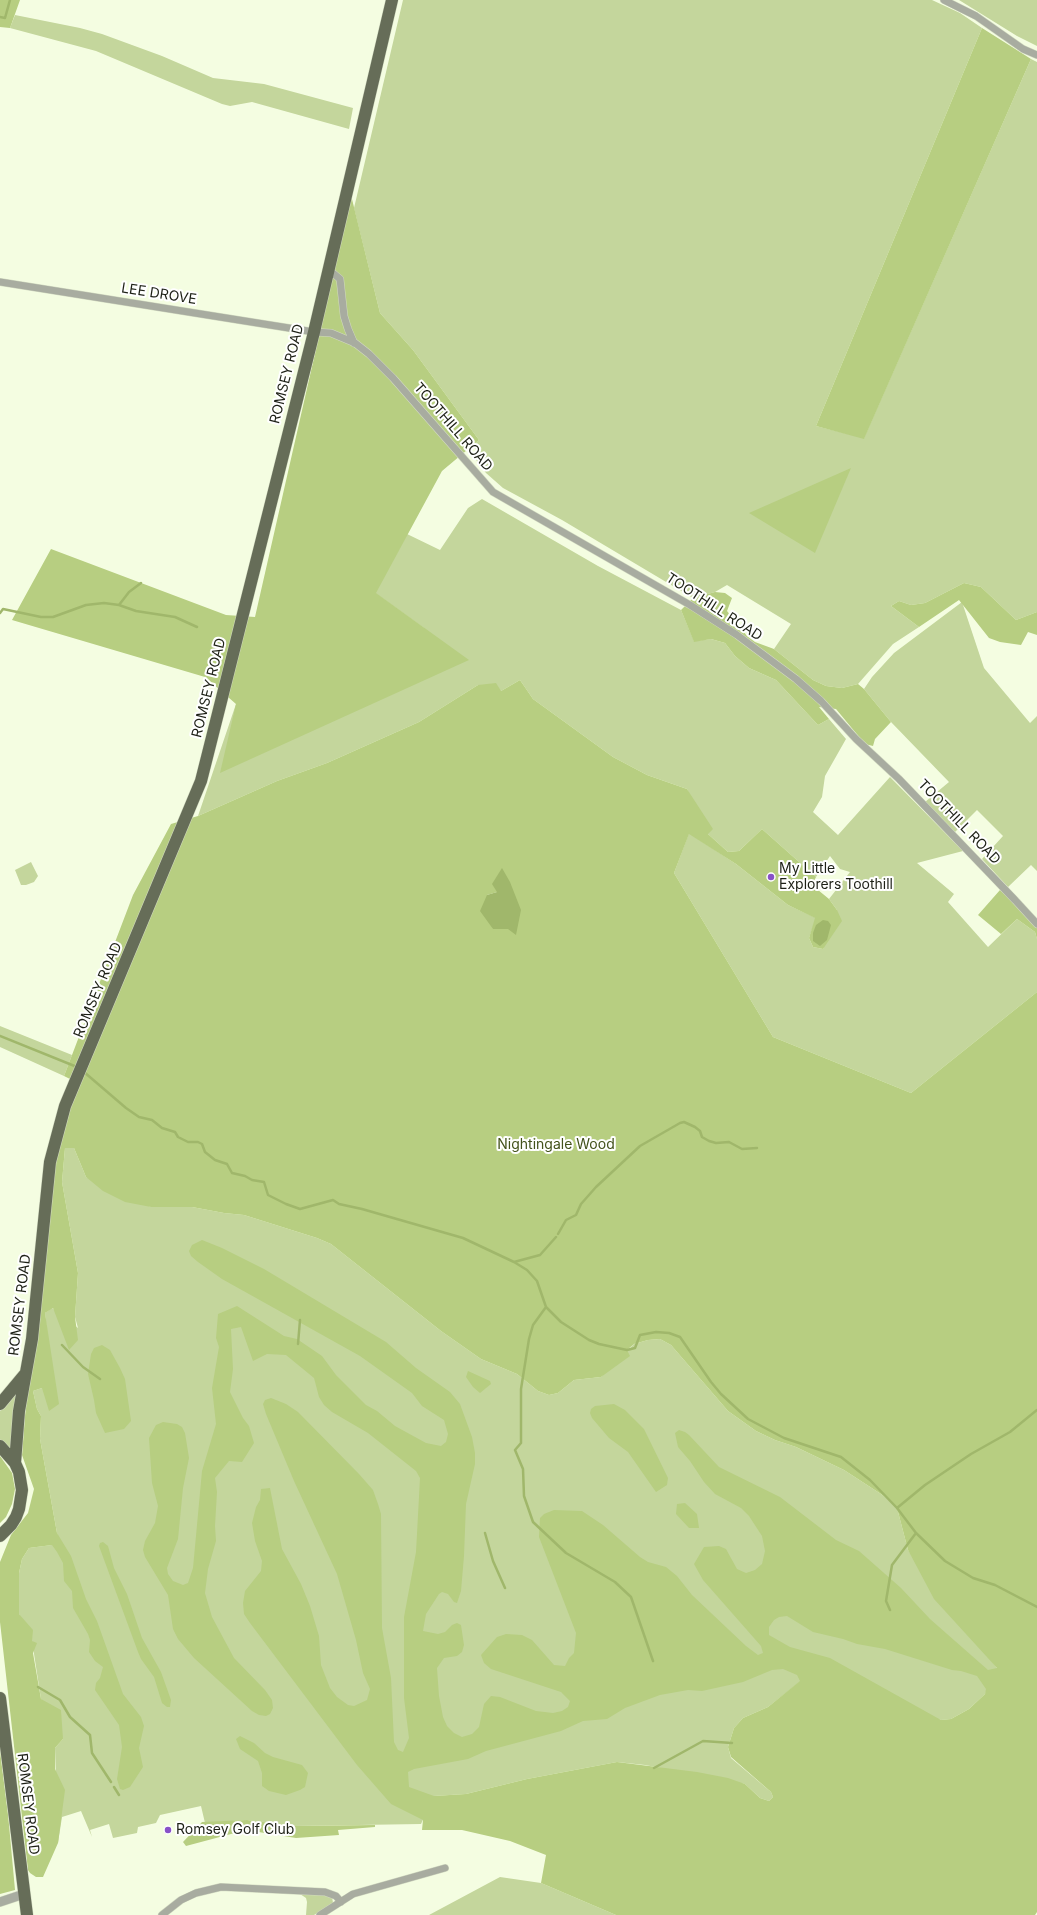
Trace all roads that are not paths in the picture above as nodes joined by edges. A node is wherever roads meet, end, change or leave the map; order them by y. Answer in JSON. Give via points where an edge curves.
{"nodes":[{"id":1,"x":392,"y":0,"type":"edge"},
{"id":2,"x":944,"y":0,"type":"edge"},
{"id":3,"x":1037,"y":55,"type":"edge"},
{"id":4,"x":327,"y":271,"type":"junction"},
{"id":5,"x":0,"y":282,"type":"edge"},
{"id":6,"x":314,"y":332,"type":"junction"},
{"id":7,"x":355,"y":343,"type":"junction"},
{"id":8,"x":1037,"y":924,"type":"edge"},
{"id":9,"x":27,"y":1371,"type":"junction"},
{"id":10,"x":0,"y":1404,"type":"edge"},
{"id":11,"x":0,"y":1446,"type":"edge"},
{"id":12,"x":15,"y":1463,"type":"junction"},
{"id":13,"x":2,"y":1534,"type":"edge"},
{"id":14,"x":0,"y":1544,"type":"edge"},
{"id":15,"x":0,"y":1698,"type":"edge"},
{"id":16,"x":445,"y":1868,"type":"dead end"},
{"id":17,"x":24,"y":1894,"type":"junction"},
{"id":18,"x":0,"y":1902,"type":"edge"},
{"id":19,"x":341,"y":1902,"type":"junction"},
{"id":20,"x":27,"y":1915,"type":"edge"},
{"id":21,"x":162,"y":1915,"type":"edge"},
{"id":22,"x":320,"y":1915,"type":"edge"}],
"edges":[{"from":1,"to":4,"type":"main road","name":"ROMSEY ROAD"},
{"from":2,"to":3,"type":"street","via":[[976,16],[1023,49]]},
{"from":4,"to":6,"type":"main road","name":"ROMSEY ROAD"},
{"from":4,"to":7,"type":"street","name":"TOOTHILL ROAD","via":[[340,279],[344,316]]},
{"from":5,"to":6,"type":"street","name":"LEE DROVE"},
{"from":6,"to":7,"type":"street","name":"TOOTHILL ROAD","via":[[331,333]]},
{"from":6,"to":9,"type":"main road","name":"ROMSEY ROAD","via":[[201,781],[65,1106],[52,1155]]},
{"from":7,"to":8,"type":"street","name":"TOOTHILL ROAD","via":[[393,378],[493,492],[690,605],[738,635],[796,679],[919,800]]},
{"from":9,"to":10,"type":"main road","name":"ROMSEY ROAD"},
{"from":9,"to":12,"type":"main road","name":"ROMSEY ROAD","via":[[19,1411]]},
{"from":11,"to":12,"type":"main road"},
{"from":12,"to":13,"type":"main road","via":[[21,1481],[22,1500],[16,1518]]},
{"from":13,"to":14,"type":"main road"},
{"from":15,"to":17,"type":"main road","name":"ROMSEY ROAD"},
{"from":16,"to":19,"type":"street","via":[[353,1894]]},
{"from":17,"to":18,"type":"street"},
{"from":17,"to":20,"type":"main road","name":"ROMSEY ROAD"},
{"from":19,"to":21,"type":"street","via":[[336,1896],[326,1892],[221,1887],[196,1893],[181,1900]]},
{"from":19,"to":22,"type":"street"}]}
